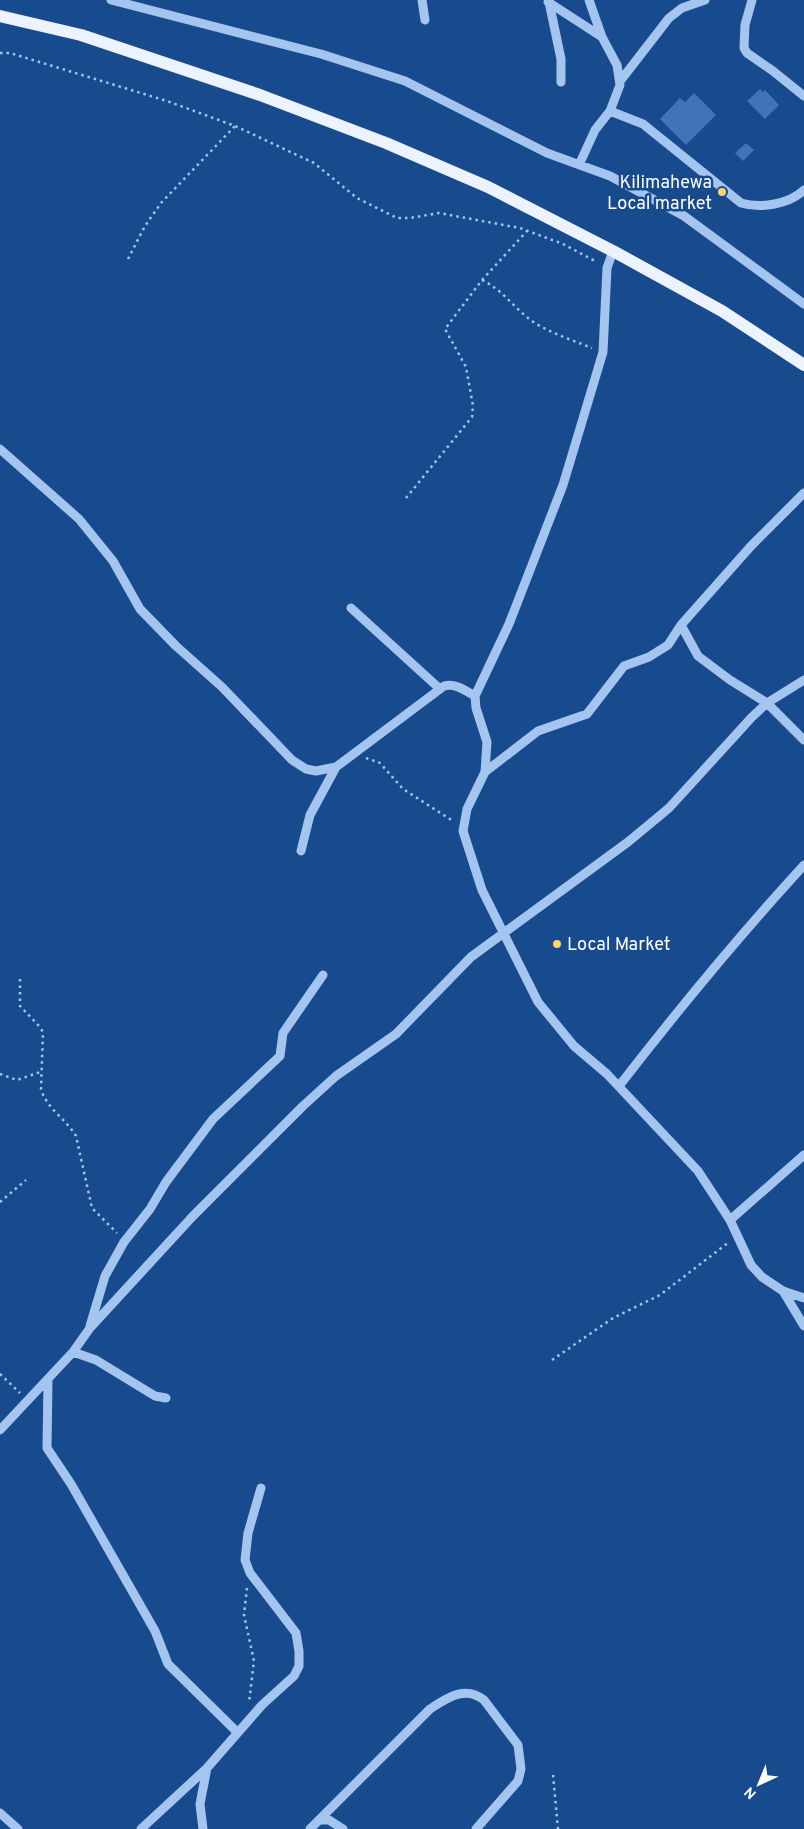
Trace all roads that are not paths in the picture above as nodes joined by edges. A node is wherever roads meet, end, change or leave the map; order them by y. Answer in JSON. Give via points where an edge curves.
{"nodes":[{"id":1,"x":112,"y":0,"type":"edge"},
{"id":2,"x":422,"y":0,"type":"edge"},
{"id":3,"x":589,"y":0,"type":"edge"},
{"id":4,"x":705,"y":0,"type":"edge"},
{"id":5,"x":752,"y":0,"type":"edge"},
{"id":6,"x":547,"y":1,"type":"edge"},
{"id":7,"x":0,"y":16,"type":"edge"},
{"id":8,"x":424,"y":20,"type":"dead end"},
{"id":9,"x":602,"y":37,"type":"junction"},
{"id":10,"x":621,"y":80,"type":"junction"},
{"id":11,"x":561,"y":82,"type":"dead end"},
{"id":12,"x":804,"y":96,"type":"edge"},
{"id":13,"x":610,"y":111,"type":"junction"},
{"id":14,"x":579,"y":165,"type":"junction"},
{"id":15,"x":804,"y":190,"type":"edge"},
{"id":16,"x":613,"y":251,"type":"junction"},
{"id":17,"x":804,"y":304,"type":"edge"},
{"id":18,"x":804,"y":365,"type":"edge"},
{"id":19,"x":0,"y":449,"type":"edge"},
{"id":20,"x":804,"y":493,"type":"edge"},
{"id":21,"x":351,"y":608,"type":"dead end"},
{"id":22,"x":682,"y":626,"type":"junction"},
{"id":23,"x":804,"y":680,"type":"edge"},
{"id":24,"x":440,"y":689,"type":"junction"},
{"id":25,"x":475,"y":696,"type":"junction"},
{"id":26,"x":767,"y":703,"type":"junction"},
{"id":27,"x":804,"y":740,"type":"edge"},
{"id":28,"x":336,"y":768,"type":"junction"},
{"id":29,"x":485,"y":772,"type":"junction"},
{"id":30,"x":301,"y":851,"type":"dead end"},
{"id":31,"x":804,"y":865,"type":"edge"},
{"id":32,"x":504,"y":932,"type":"junction"},
{"id":33,"x":323,"y":975,"type":"dead end"},
{"id":34,"x":619,"y":1086,"type":"junction"},
{"id":35,"x":804,"y":1155,"type":"edge"},
{"id":36,"x":730,"y":1220,"type":"junction"},
{"id":37,"x":783,"y":1291,"type":"junction"},
{"id":38,"x":804,"y":1298,"type":"edge"},
{"id":39,"x":804,"y":1326,"type":"edge"},
{"id":40,"x":90,"y":1328,"type":"junction"},
{"id":41,"x":73,"y":1352,"type":"junction"},
{"id":42,"x":48,"y":1380,"type":"junction"},
{"id":43,"x":166,"y":1398,"type":"dead end"},
{"id":44,"x":0,"y":1430,"type":"edge"},
{"id":45,"x":261,"y":1488,"type":"dead end"},
{"id":46,"x":237,"y":1732,"type":"junction"},
{"id":47,"x":206,"y":1768,"type":"junction"},
{"id":48,"x":0,"y":1813,"type":"edge"},
{"id":49,"x":319,"y":1820,"type":"junction"},
{"id":50,"x":18,"y":1829,"type":"edge"},
{"id":51,"x":141,"y":1829,"type":"edge"},
{"id":52,"x":203,"y":1829,"type":"edge"},
{"id":53,"x":310,"y":1829,"type":"edge"},
{"id":54,"x":343,"y":1829,"type":"edge"},
{"id":55,"x":476,"y":1829,"type":"edge"}],
"edges":[{"from":1,"to":14,"type":"street","via":[[322,54],[405,81]]},
{"from":2,"to":8,"type":"street"},
{"from":3,"to":9,"type":"street"},
{"from":4,"to":10,"type":"street","via":[[682,8],[669,18]]},
{"from":5,"to":12,"type":"street","via":[[745,25],[744,48]]},
{"from":6,"to":9,"type":"street"},
{"from":6,"to":11,"type":"street","via":[[561,60]]},
{"from":7,"to":16,"type":"main road","via":[[81,35],[386,143],[488,187]]},
{"from":9,"to":10,"type":"street"},
{"from":10,"to":13,"type":"street"},
{"from":13,"to":14,"type":"street","via":[[595,130]]},
{"from":13,"to":15,"type":"street","via":[[643,124],[741,203],[785,202]]},
{"from":14,"to":17,"type":"street","via":[[610,176],[684,216]]},
{"from":16,"to":18,"type":"main road","via":[[722,311]]},
{"from":16,"to":25,"type":"street","via":[[607,268],[603,352],[550,521],[509,624]]},
{"from":19,"to":28,"type":"street","via":[[79,519],[113,561],[140,609],[292,760],[316,771]]},
{"from":20,"to":22,"type":"street","via":[[751,546]]},
{"from":21,"to":24,"type":"street"},
{"from":22,"to":26,"type":"street","via":[[698,656]]},
{"from":22,"to":29,"type":"street","via":[[668,645],[649,658],[631,662],[618,671],[587,714],[538,731]]},
{"from":23,"to":26,"type":"street"},
{"from":24,"to":25,"type":"street","via":[[449,685],[463,688]]},
{"from":24,"to":28,"type":"street"},
{"from":25,"to":29,"type":"street","via":[[487,742]]},
{"from":26,"to":27,"type":"street"},
{"from":26,"to":32,"type":"street","via":[[728,740],[669,808],[628,842]]},
{"from":28,"to":30,"type":"street","via":[[310,815]]},
{"from":29,"to":32,"type":"street","via":[[467,809],[463,828],[482,890]]},
{"from":31,"to":34,"type":"street","via":[[708,974]]},
{"from":32,"to":34,"type":"street","via":[[538,1002],[574,1046]]},
{"from":32,"to":40,"type":"street","via":[[471,956],[396,1034],[336,1076],[303,1106],[193,1216]]},
{"from":33,"to":40,"type":"street","via":[[283,1033],[280,1056],[213,1118],[124,1242],[105,1276]]},
{"from":34,"to":36,"type":"street","via":[[698,1171]]},
{"from":35,"to":36,"type":"street"},
{"from":36,"to":37,"type":"street","via":[[752,1265],[768,1282]]},
{"from":37,"to":38,"type":"street"},
{"from":37,"to":39,"type":"street"},
{"from":40,"to":41,"type":"street"},
{"from":41,"to":42,"type":"street"},
{"from":41,"to":43,"type":"street","via":[[96,1360],[155,1396]]},
{"from":42,"to":44,"type":"street"},
{"from":42,"to":46,"type":"street","via":[[47,1448],[156,1631],[168,1664]]},
{"from":45,"to":46,"type":"street","via":[[248,1533],[245,1560],[250,1573],[296,1633],[299,1666],[294,1676]]},
{"from":46,"to":47,"type":"street"},
{"from":47,"to":51,"type":"street"},
{"from":47,"to":52,"type":"street","via":[[200,1804]]},
{"from":48,"to":50,"type":"street"},
{"from":49,"to":53,"type":"street"},
{"from":49,"to":54,"type":"street","via":[[329,1820]]},
{"from":49,"to":55,"type":"street","via":[[430,1709],[452,1695],[466,1692],[477,1694],[484,1700],[518,1745],[520,1770],[518,1781]]}]}
